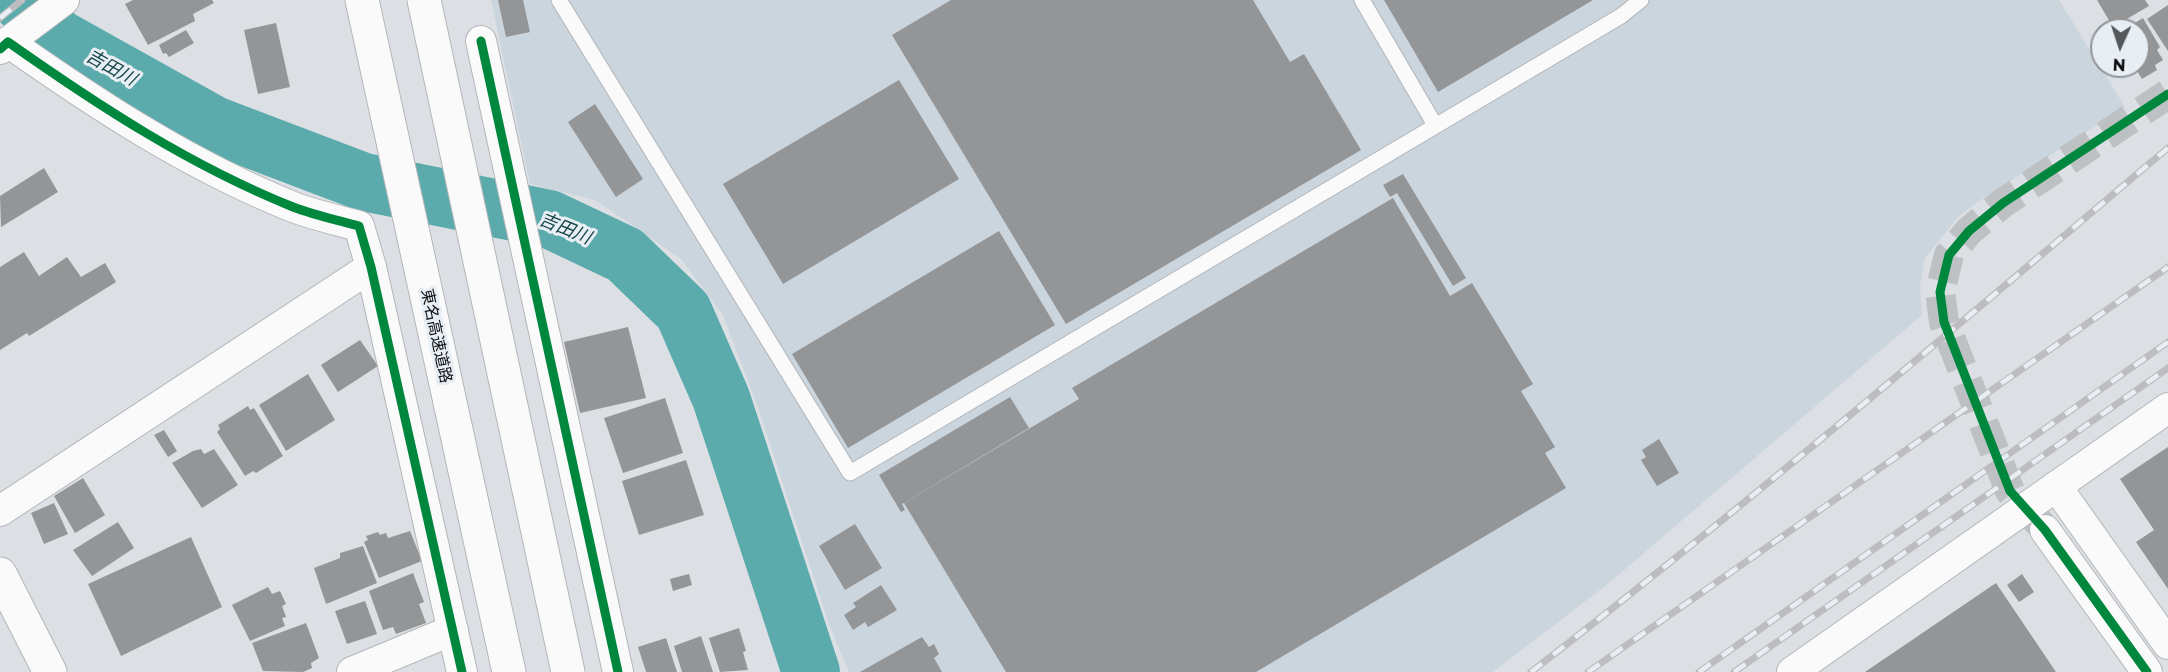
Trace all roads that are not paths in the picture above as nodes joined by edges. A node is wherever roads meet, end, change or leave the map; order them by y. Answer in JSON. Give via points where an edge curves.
{"nodes":[{"id":1,"x":64,"y":0,"type":"edge"},
{"id":2,"x":362,"y":0,"type":"edge"},
{"id":3,"x":424,"y":0,"type":"edge"},
{"id":4,"x":559,"y":0,"type":"edge"},
{"id":5,"x":1362,"y":0,"type":"edge"},
{"id":6,"x":1641,"y":0,"type":"edge"},
{"id":7,"x":481,"y":41,"type":"dead end"},
{"id":8,"x":4,"y":45,"type":"edge"},
{"id":9,"x":1435,"y":125,"type":"junction"},
{"id":10,"x":371,"y":267,"type":"junction"},
{"id":11,"x":2168,"y":408,"type":"edge"},
{"id":12,"x":2056,"y":486,"type":"junction"},
{"id":13,"x":0,"y":511,"type":"edge"},
{"id":14,"x":2045,"y":530,"type":"tunnel mouth"},
{"id":15,"x":0,"y":574,"type":"edge"},
{"id":16,"x":453,"y":630,"type":"junction"},
{"id":17,"x":2168,"y":644,"type":"edge"},
{"id":18,"x":50,"y":672,"type":"edge"},
{"id":19,"x":352,"y":672,"type":"edge"},
{"id":20,"x":462,"y":672,"type":"edge"},
{"id":21,"x":509,"y":672,"type":"edge"},
{"id":22,"x":568,"y":672,"type":"edge"},
{"id":23,"x":618,"y":672,"type":"edge"},
{"id":24,"x":1792,"y":672,"type":"edge"},
{"id":25,"x":2147,"y":672,"type":"edge"}],
"edges":[{"from":1,"to":8,"type":"street"},
{"from":2,"to":21,"type":"main road","name":"東名高速道路"},
{"from":3,"to":22,"type":"main road"},
{"from":4,"to":9,"type":"lane","via":[[850,473]]},
{"from":5,"to":9,"type":"lane"},
{"from":6,"to":9,"type":"lane","via":[[1621,16]]},
{"from":7,"to":23,"type":"street"},
{"from":8,"to":10,"type":"street","via":[[151,138],[295,208],[359,226]]},
{"from":10,"to":13,"type":"street"},
{"from":10,"to":16,"type":"street"},
{"from":11,"to":12,"type":"street"},
{"from":12,"to":17,"type":"street"},
{"from":12,"to":24,"type":"street"},
{"from":14,"to":25,"type":"street"},
{"from":15,"to":18,"type":"main road"},
{"from":16,"to":19,"type":"street"},
{"from":16,"to":20,"type":"street"}]}
